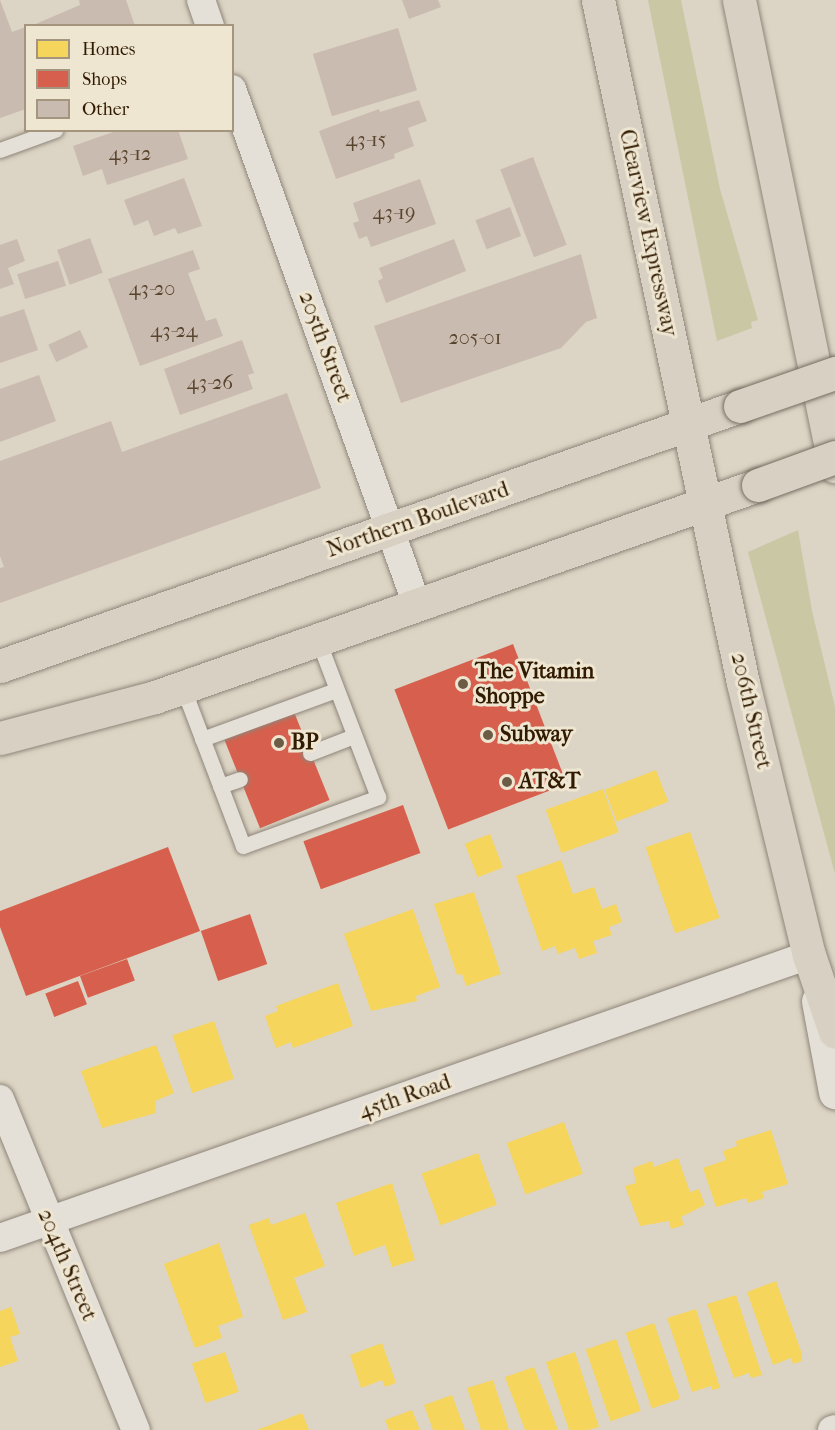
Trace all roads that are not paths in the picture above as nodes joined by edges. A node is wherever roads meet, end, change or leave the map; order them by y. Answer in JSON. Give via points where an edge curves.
{"nodes":[{"id":1,"x":201,"y":0,"type":"edge"},
{"id":2,"x":598,"y":0,"type":"edge"},
{"id":3,"x":739,"y":0,"type":"edge"},
{"id":4,"x":209,"y":24,"type":"edge"},
{"id":5,"x":234,"y":95,"type":"edge"},
{"id":6,"x":50,"y":132,"type":"edge"},
{"id":7,"x":0,"y":150,"type":"edge"},
{"id":8,"x":835,"y":373,"type":"edge"},
{"id":9,"x":688,"y":425,"type":"junction"},
{"id":10,"x":835,"y":457,"type":"edge"},
{"id":11,"x":697,"y":466,"type":"joint"},
{"id":12,"x":835,"y":466,"type":"edge"},
{"id":13,"x":704,"y":503,"type":"junction"},
{"id":14,"x":389,"y":530,"type":"junction"},
{"id":15,"x":417,"y":605,"type":"junction"},
{"id":16,"x":318,"y":640,"type":"junction"},
{"id":17,"x":0,"y":666,"type":"edge"},
{"id":18,"x":336,"y":690,"type":"junction"},
{"id":19,"x":169,"y":693,"type":"junction"},
{"id":20,"x":354,"y":736,"type":"junction"},
{"id":21,"x":0,"y":738,"type":"edge"},
{"id":22,"x":202,"y":739,"type":"junction"},
{"id":23,"x":310,"y":753,"type":"dead end"},
{"id":24,"x":240,"y":779,"type":"dead end"},
{"id":25,"x":220,"y":786,"type":"junction"},
{"id":26,"x":809,"y":955,"type":"junction"},
{"id":27,"x":835,"y":1032,"type":"edge"},
{"id":28,"x":835,"y":1092,"type":"edge"},
{"id":29,"x":0,"y":1099,"type":"edge"},
{"id":30,"x":49,"y":1223,"type":"junction"},
{"id":31,"x":0,"y":1238,"type":"edge"},
{"id":32,"x":136,"y":1430,"type":"edge"}],
"edges":[{"from":1,"to":4,"type":"street"},
{"from":2,"to":9,"type":"main road","name":"Clearview Expressway"},
{"from":3,"to":12,"type":"main road"},
{"from":5,"to":14,"type":"street","name":"205th Street"},
{"from":6,"to":7,"type":"lane"},
{"from":8,"to":9,"type":"main road","name":"Northern Boulevard","bridge":true},
{"from":9,"to":11,"type":"main road","name":"Clearview Expressway"},
{"from":9,"to":14,"type":"main road","name":"Northern Boulevard"},
{"from":10,"to":13,"type":"main road","bridge":true},
{"from":11,"to":13,"type":"main road","name":"206th Street"},
{"from":13,"to":15,"type":"main road"},
{"from":13,"to":26,"type":"main road","name":"206th Street"},
{"from":14,"to":15,"type":"street","name":"205th Street"},
{"from":14,"to":17,"type":"main road","name":"Northern Boulevard"},
{"from":15,"to":16,"type":"main road"},
{"from":16,"to":18,"type":"lane"},
{"from":16,"to":19,"type":"main road"},
{"from":18,"to":20,"type":"lane"},
{"from":18,"to":22,"type":"lane"},
{"from":19,"to":21,"type":"main road"},
{"from":19,"to":22,"type":"lane"},
{"from":20,"to":23,"type":"lane"},
{"from":20,"to":25,"type":"lane","via":[[378,797],[243,846]]},
{"from":22,"to":25,"type":"lane"},
{"from":24,"to":25,"type":"lane"},
{"from":26,"to":27,"type":"main road","name":"206th Street"},
{"from":26,"to":28,"type":"street"},
{"from":26,"to":30,"type":"street","name":"45th Road"},
{"from":29,"to":30,"type":"street","name":"204th Street"},
{"from":30,"to":31,"type":"street","name":"45th Road"},
{"from":30,"to":32,"type":"street","name":"204th Street"}]}
